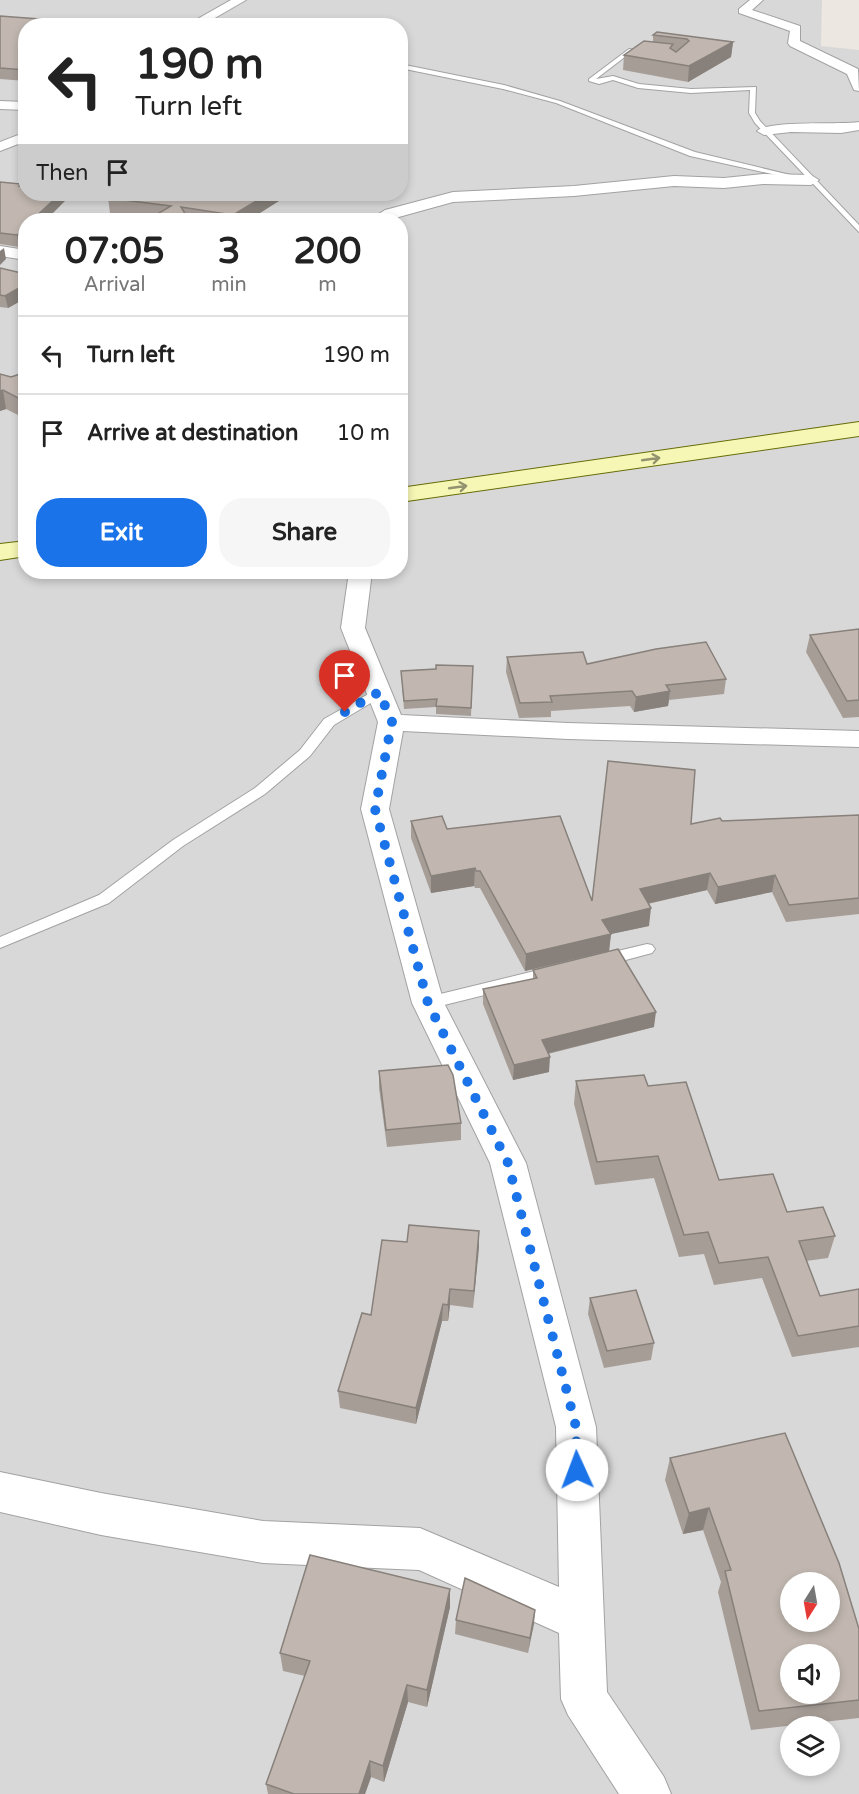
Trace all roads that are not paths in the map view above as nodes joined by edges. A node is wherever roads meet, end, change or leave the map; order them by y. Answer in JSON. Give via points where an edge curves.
{"nodes":[{"id":1,"x":240,"y":0,"type":"edge"},
{"id":2,"x":757,"y":0,"type":"edge"},
{"id":3,"x":206,"y":18,"type":"edge"},
{"id":4,"x":656,"y":54,"type":"edge"},
{"id":5,"x":617,"y":59,"type":"junction"},
{"id":6,"x":628,"y":60,"type":"edge"},
{"id":7,"x":408,"y":68,"type":"edge"},
{"id":8,"x":633,"y":73,"type":"edge"},
{"id":9,"x":620,"y":80,"type":"junction"},
{"id":10,"x":859,"y":87,"type":"edge"},
{"id":11,"x":0,"y":105,"type":"edge"},
{"id":12,"x":18,"y":106,"type":"edge"},
{"id":13,"x":859,"y":126,"type":"edge"},
{"id":14,"x":764,"y":131,"type":"junction"},
{"id":15,"x":18,"y":139,"type":"edge"},
{"id":16,"x":0,"y":147,"type":"edge"},
{"id":17,"x":811,"y":180,"type":"junction"},
{"id":18,"x":391,"y":213,"type":"edge"},
{"id":19,"x":859,"y":230,"type":"edge"},
{"id":20,"x":0,"y":251,"type":"edge"},
{"id":21,"x":18,"y":254,"type":"edge"},
{"id":22,"x":859,"y":412,"type":"edge"},
{"id":23,"x":859,"y":429,"type":"edge"},
{"id":24,"x":408,"y":476,"type":"edge"},
{"id":25,"x":408,"y":494,"type":"edge"},
{"id":26,"x":18,"y":530,"type":"edge"},
{"id":27,"x":0,"y":532,"type":"edge"},
{"id":28,"x":18,"y":550,"type":"edge"},
{"id":29,"x":0,"y":552,"type":"edge"},
{"id":30,"x":359,"y":579,"type":"edge"},
{"id":31,"x":385,"y":707,"type":"junction"},
{"id":32,"x":859,"y":739,"type":"edge"},
{"id":33,"x":0,"y":943,"type":"edge"},
{"id":34,"x":647,"y":949,"type":"dead end"},
{"id":35,"x":590,"y":963,"type":"edge"},
{"id":36,"x":566,"y":969,"type":"edge"},
{"id":37,"x":428,"y":1003,"type":"junction"},
{"id":38,"x":0,"y":1492,"type":"edge"},
{"id":39,"x":582,"y":1620,"type":"junction"},
{"id":40,"x":647,"y":1794,"type":"edge"}],
"edges":[{"from":1,"to":3,"type":"street"},
{"from":2,"to":10,"type":"street","via":[[743,11],[796,29],[794,43],[853,72]]},
{"from":4,"to":5,"type":"lane","via":[[629,51]]},
{"from":5,"to":6,"type":"lane"},
{"from":5,"to":9,"type":"lane","via":[[591,80]]},
{"from":7,"to":17,"type":"lane","via":[[504,87],[547,99],[693,154]]},
{"from":8,"to":9,"type":"lane"},
{"from":9,"to":14,"type":"lane","via":[[638,86],[691,91],[754,88],[752,113]]},
{"from":11,"to":12,"type":"street"},
{"from":13,"to":14,"type":"street"},
{"from":14,"to":17,"type":"lane"},
{"from":15,"to":16,"type":"street"},
{"from":17,"to":18,"type":"street","via":[[675,181],[453,197]]},
{"from":17,"to":19,"type":"lane"},
{"from":20,"to":21,"type":"street"},
{"from":22,"to":24,"type":"main road"},
{"from":25,"to":23,"type":"main road","one_way":true},
{"from":26,"to":27,"type":"main road"},
{"from":28,"to":29,"type":"main road"},
{"from":30,"to":31,"type":"street","via":[[353,628]]},
{"from":31,"to":32,"type":"street","via":[[568,731]]},
{"from":31,"to":33,"type":"lane","via":[[329,722],[305,753],[260,791],[178,843],[104,898]]},
{"from":31,"to":37,"type":"street","via":[[375,809]]},
{"from":34,"to":35,"type":"lane"},
{"from":36,"to":37,"type":"lane"},
{"from":37,"to":39,"type":"street","via":[[508,1163],[576,1427]]},
{"from":38,"to":39,"type":"street","via":[[263,1542],[420,1549]]},
{"from":39,"to":40,"type":"street","via":[[584,1699]]}]}
